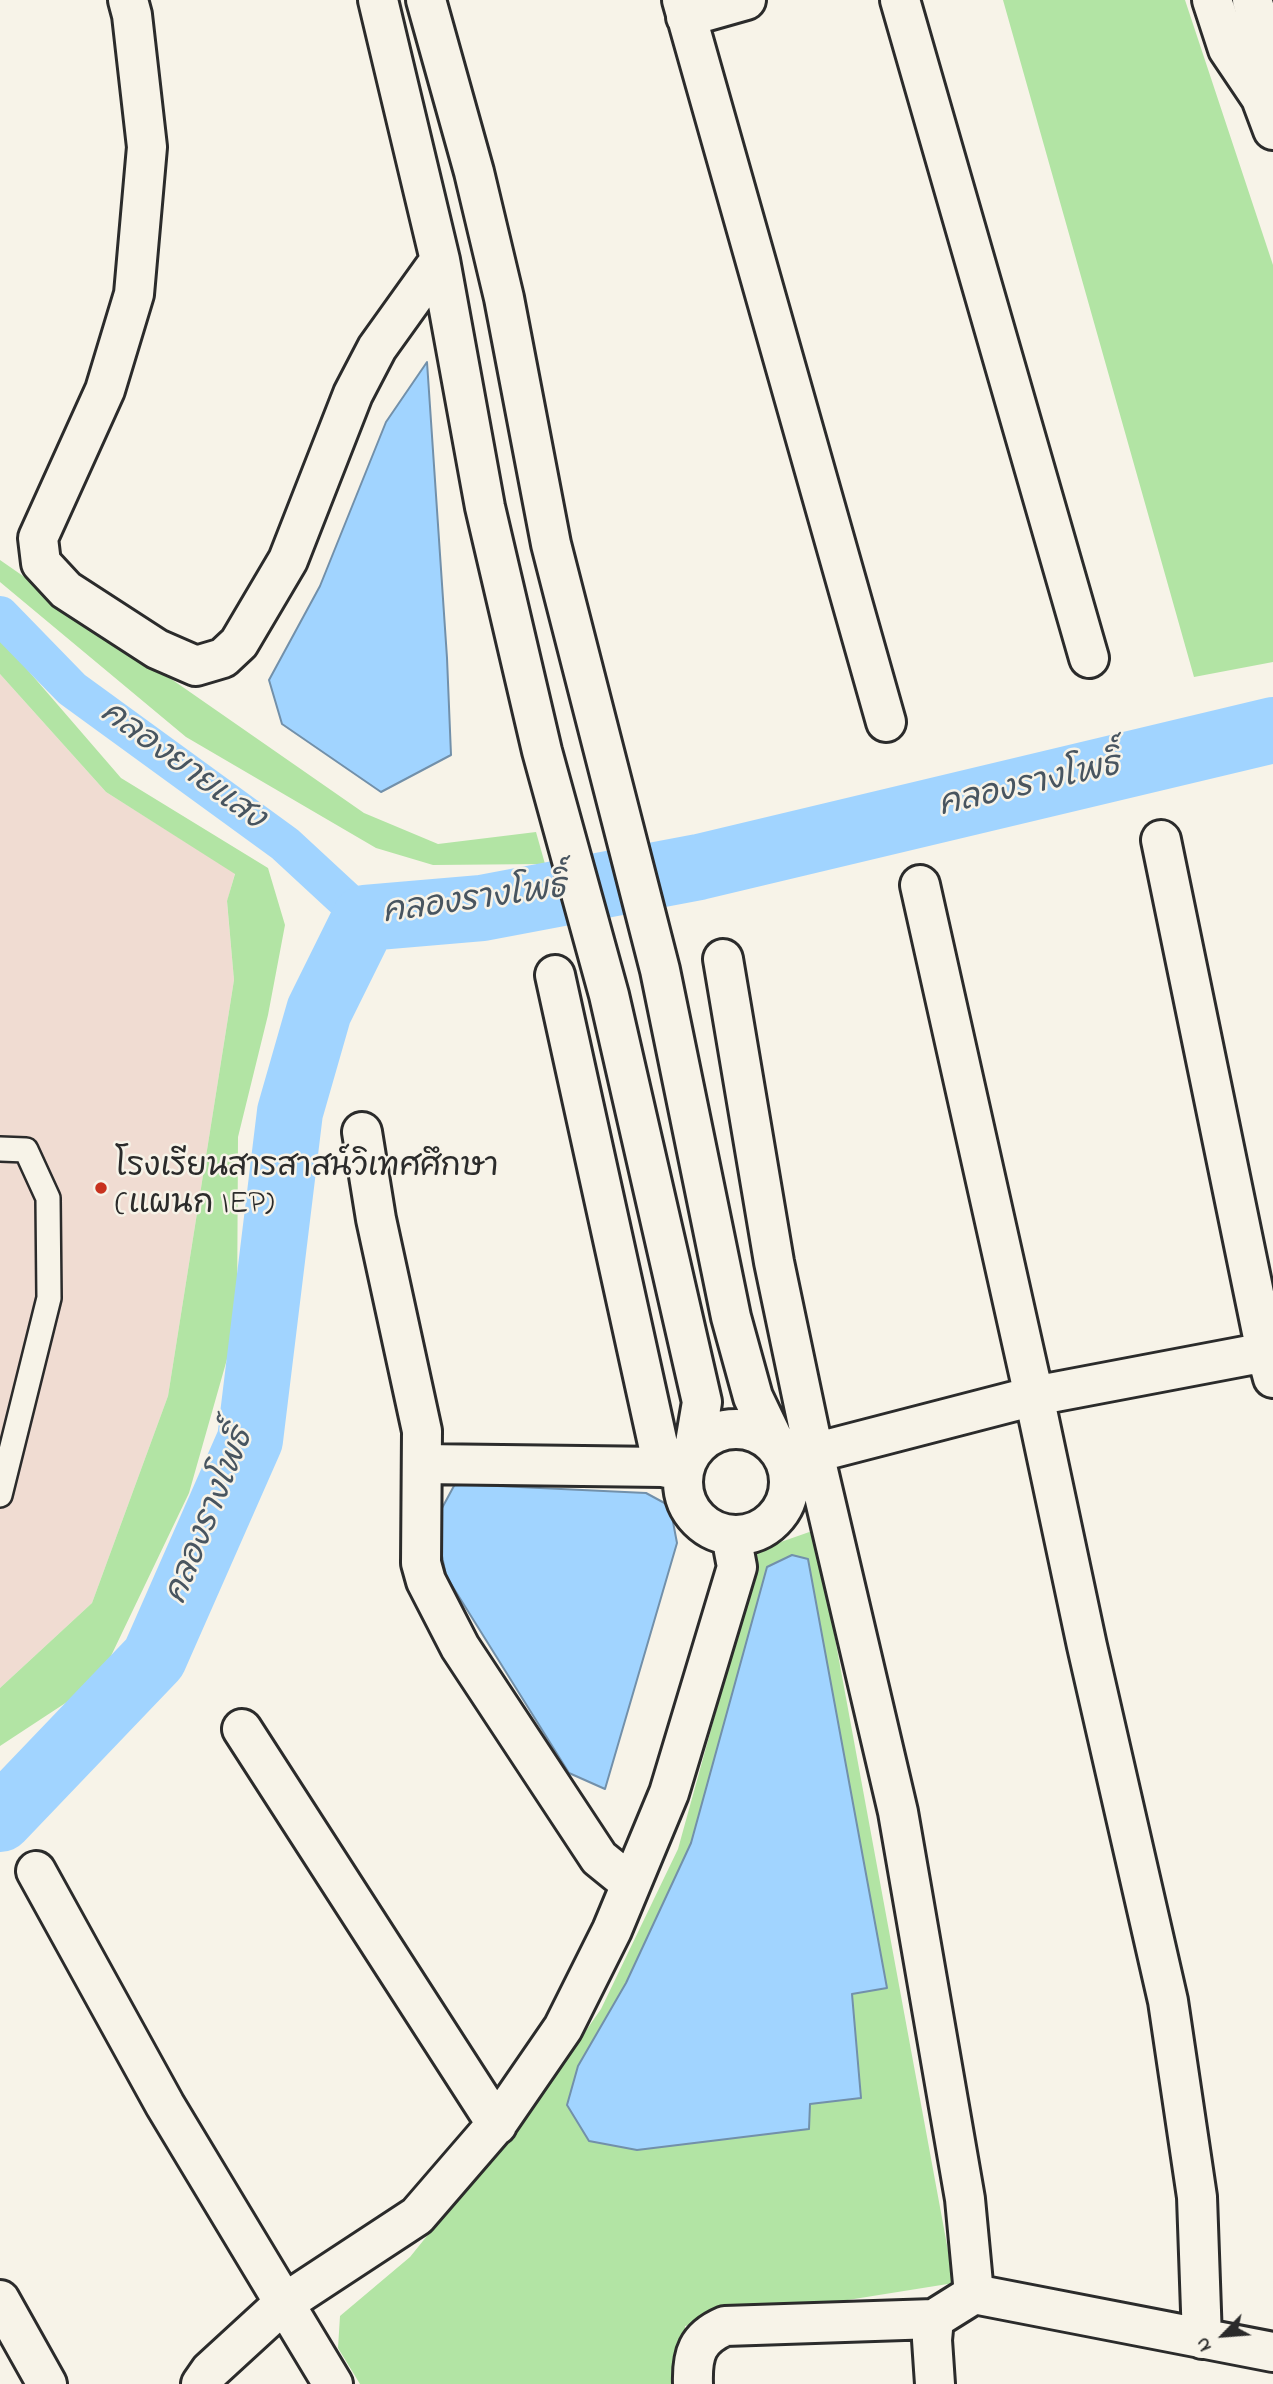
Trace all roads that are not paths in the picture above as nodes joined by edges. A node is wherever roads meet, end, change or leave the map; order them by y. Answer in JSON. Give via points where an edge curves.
{"nodes":[{"id":1,"x":128,"y":0,"type":"edge"},
{"id":2,"x":378,"y":0,"type":"edge"},
{"id":3,"x":426,"y":0,"type":"edge"},
{"id":4,"x":746,"y":0,"type":"edge"},
{"id":5,"x":900,"y":0,"type":"edge"},
{"id":6,"x":1212,"y":0,"type":"edge"},
{"id":7,"x":1252,"y":0,"type":"edge"},
{"id":8,"x":684,"y":8,"type":"edge"},
{"id":9,"x":1267,"y":114,"type":"edge"},
{"id":10,"x":440,"y":260,"type":"junction"},
{"id":11,"x":1089,"y":658,"type":"dead end"},
{"id":12,"x":886,"y":722,"type":"dead end"},
{"id":13,"x":1161,"y":840,"type":"dead end"},
{"id":14,"x":920,"y":885,"type":"dead end"},
{"id":15,"x":723,"y":959,"type":"dead end"},
{"id":16,"x":555,"y":975,"type":"dead end"},
{"id":17,"x":362,"y":1132,"type":"dead end"},
{"id":18,"x":0,"y":1149,"type":"edge"},
{"id":19,"x":1269,"y":1365,"type":"edge"},
{"id":20,"x":1034,"y":1396,"type":"junction"},
{"id":21,"x":792,"y":1455,"type":"junction"},
{"id":22,"x":680,"y":1463,"type":"junction"},
{"id":23,"x":422,"y":1464,"type":"junction"},
{"id":24,"x":0,"y":1495,"type":"edge"},
{"id":25,"x":731,"y":1535,"type":"junction"},
{"id":26,"x":242,"y":1729,"type":"dead end"},
{"id":27,"x":36,"y":1871,"type":"dead end"},
{"id":28,"x":631,"y":1884,"type":"junction"},
{"id":29,"x":497,"y":2125,"type":"junction"},
{"id":30,"x":974,"y":2294,"type":"junction"},
{"id":31,"x":0,"y":2300,"type":"edge"},
{"id":32,"x":284,"y":2304,"type":"junction"},
{"id":33,"x":934,"y":2319,"type":"junction"},
{"id":34,"x":1202,"y":2339,"type":"junction"},
{"id":35,"x":1273,"y":2352,"type":"edge"},
{"id":36,"x":47,"y":2384,"type":"edge"},
{"id":37,"x":201,"y":2384,"type":"edge"},
{"id":38,"x":333,"y":2384,"type":"edge"},
{"id":39,"x":692,"y":2384,"type":"edge"},
{"id":40,"x":935,"y":2384,"type":"edge"}],
"edges":[{"from":1,"to":10,"type":"street","via":[[147,147],[134,293],[105,390],[38,538],[41,563],[66,590],[157,649],[196,666],[223,658],[239,643],[288,561],[353,394],[377,348]]},
{"from":2,"to":10,"type":"street"},
{"from":3,"to":21,"type":"street","via":[[474,172],[551,544],[660,970],[732,1317],[753,1397]]},
{"from":4,"to":8,"type":"street"},
{"from":5,"to":11,"type":"street"},
{"from":6,"to":9,"type":"street","via":[[1228,49]]},
{"from":7,"to":9,"type":"street","via":[[1262,31]]},
{"from":8,"to":12,"type":"street"},
{"from":10,"to":22,"type":"street","via":[[485,507],[544,756],[609,995],[702,1402]]},
{"from":13,"to":19,"type":"street"},
{"from":14,"to":20,"type":"street"},
{"from":15,"to":21,"type":"street","via":[[774,1262]]},
{"from":16,"to":22,"type":"street"},
{"from":17,"to":23,"type":"street","via":[[376,1219],[416,1394]]},
{"from":18,"to":24,"type":"lane","via":[[26,1150],[48,1198],[49,1298]]},
{"from":19,"to":20,"type":"street"},
{"from":20,"to":21,"type":"street"},
{"from":20,"to":34,"type":"street","via":[[1168,2001],[1197,2197]]},
{"from":21,"to":22,"type":"street","via":[[758,1433],[735,1428],[713,1434]]},
{"from":21,"to":25,"type":"street","via":[[786,1503],[775,1518],[760,1530]]},
{"from":21,"to":30,"type":"street","via":[[898,1812],[965,2200]]},
{"from":22,"to":23,"type":"street"},
{"from":22,"to":25,"type":"street","via":[[691,1511],[704,1525]]},
{"from":23,"to":28,"type":"street","via":[[421,1563],[439,1609],[599,1858]]},
{"from":25,"to":28,"type":"street","via":[[737,1567],[724,1616],[669,1794]]},
{"from":26,"to":29,"type":"street"},
{"from":27,"to":32,"type":"street"},
{"from":28,"to":29,"type":"street","via":[[563,2028]]},
{"from":29,"to":32,"type":"street","via":[[417,2216]]},
{"from":30,"to":33,"type":"street"},
{"from":30,"to":34,"type":"street"},
{"from":31,"to":36,"type":"street"},
{"from":32,"to":37,"type":"street"},
{"from":32,"to":38,"type":"street"},
{"from":33,"to":39,"type":"street","via":[[725,2326],[701,2340]]},
{"from":33,"to":40,"type":"street"},
{"from":34,"to":35,"type":"street"}]}
